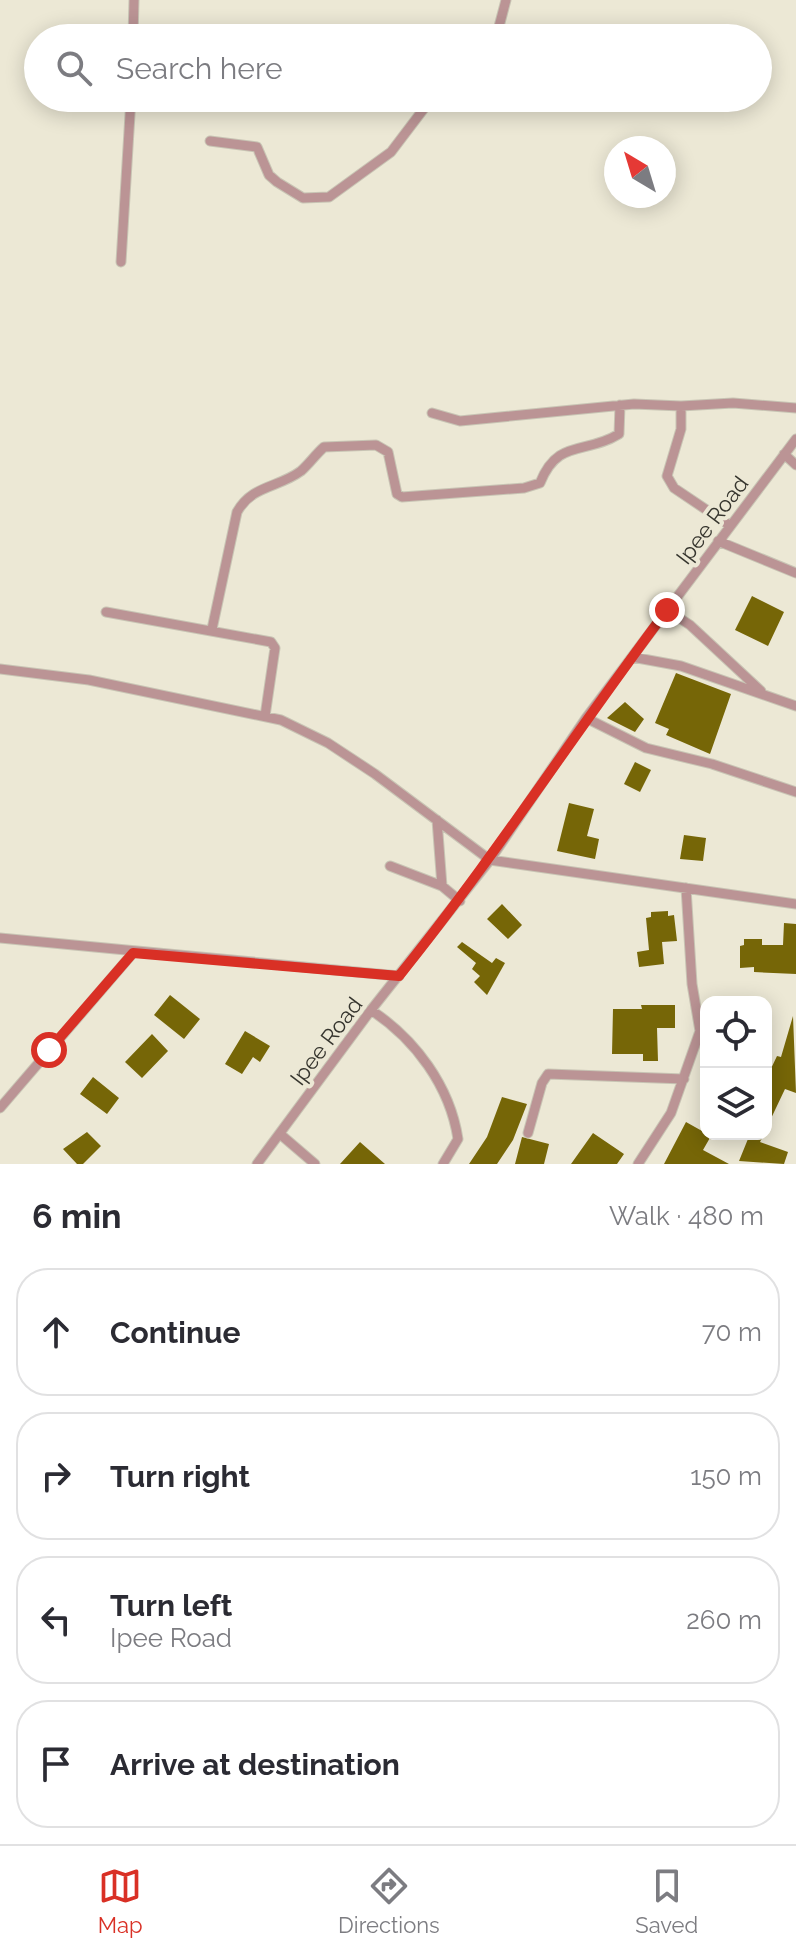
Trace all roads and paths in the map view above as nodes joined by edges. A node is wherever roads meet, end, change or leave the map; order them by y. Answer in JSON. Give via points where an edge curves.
{"nodes":[{"id":1,"x":134,"y":0,"type":"edge"},
{"id":2,"x":506,"y":0,"type":"edge"},
{"id":3,"x":133,"y":24,"type":"edge"},
{"id":4,"x":500,"y":24,"type":"edge"},
{"id":5,"x":130,"y":112,"type":"edge"},
{"id":6,"x":421,"y":112,"type":"edge"},
{"id":7,"x":210,"y":141,"type":"dead end"},
{"id":8,"x":121,"y":262,"type":"dead end"},
{"id":9,"x":620,"y":405,"type":"junction"},
{"id":10,"x":681,"y":406,"type":"junction"},
{"id":11,"x":796,"y":408,"type":"edge"},
{"id":12,"x":432,"y":413,"type":"dead end"},
{"id":13,"x":796,"y":439,"type":"edge"},
{"id":14,"x":784,"y":454,"type":"junction"},
{"id":15,"x":796,"y":465,"type":"edge"},
{"id":16,"x":729,"y":525,"type":"junction"},
{"id":17,"x":718,"y":541,"type":"junction"},
{"id":18,"x":796,"y":573,"type":"edge"},
{"id":19,"x":667,"y":610,"type":"junction"},
{"id":20,"x":106,"y":612,"type":"dead end"},
{"id":21,"x":212,"y":629,"type":"junction"},
{"id":22,"x":632,"y":657,"type":"junction"},
{"id":23,"x":0,"y":669,"type":"edge"},
{"id":24,"x":762,"y":692,"type":"junction"},
{"id":25,"x":796,"y":706,"type":"edge"},
{"id":26,"x":265,"y":716,"type":"junction"},
{"id":27,"x":586,"y":718,"type":"junction"},
{"id":28,"x":796,"y":792,"type":"edge"},
{"id":29,"x":437,"y":820,"type":"junction"},
{"id":30,"x":490,"y":860,"type":"junction"},
{"id":31,"x":390,"y":866,"type":"dead end"},
{"id":32,"x":442,"y":886,"type":"junction"},
{"id":33,"x":686,"y":888,"type":"junction"},
{"id":34,"x":460,"y":901,"type":"junction"},
{"id":35,"x":796,"y":904,"type":"edge"},
{"id":36,"x":0,"y":938,"type":"edge"},
{"id":37,"x":133,"y":953,"type":"junction"},
{"id":38,"x":399,"y":976,"type":"junction"},
{"id":39,"x":371,"y":1010,"type":"junction"},
{"id":40,"x":684,"y":1079,"type":"junction"},
{"id":41,"x":0,"y":1108,"type":"edge"},
{"id":42,"x":528,"y":1133,"type":"dead end"},
{"id":43,"x":280,"y":1134,"type":"junction"},
{"id":44,"x":257,"y":1164,"type":"edge"},
{"id":45,"x":315,"y":1164,"type":"edge"},
{"id":46,"x":443,"y":1164,"type":"edge"},
{"id":47,"x":638,"y":1164,"type":"edge"}],
"edges":[{"from":1,"to":3,"type":"street"},
{"from":2,"to":4,"type":"street"},
{"from":5,"to":8,"type":"street"},
{"from":6,"to":7,"type":"street","via":[[391,152],[342,190],[317,200],[303,198],[269,175],[257,147]]},
{"from":9,"to":10,"type":"street"},
{"from":9,"to":12,"type":"street","via":[[460,421]]},
{"from":9,"to":21,"type":"street","via":[[619,434],[558,455],[540,483],[524,488],[402,497],[390,458],[381,448],[324,447],[300,471],[256,490],[243,502]]},
{"from":10,"to":11,"type":"street"},
{"from":10,"to":16,"type":"street","via":[[681,429],[667,476],[674,488]]},
{"from":13,"to":14,"type":"street","name":"Ipee Road"},
{"from":14,"to":15,"type":"street"},
{"from":14,"to":16,"type":"street","name":"Ipee Road"},
{"from":16,"to":17,"type":"street","name":"Ipee Road"},
{"from":17,"to":18,"type":"street"},
{"from":17,"to":19,"type":"street","name":"Ipee Road"},
{"from":19,"to":22,"type":"street","name":"Ipee Road"},
{"from":19,"to":24,"type":"street"},
{"from":20,"to":21,"type":"street"},
{"from":21,"to":26,"type":"street","via":[[271,642],[275,648]]},
{"from":22,"to":24,"type":"street","via":[[681,666]]},
{"from":22,"to":27,"type":"street","name":"Ipee Road"},
{"from":23,"to":26,"type":"street","via":[[89,680]]},
{"from":24,"to":25,"type":"street"},
{"from":26,"to":29,"type":"street","via":[[328,743]]},
{"from":27,"to":28,"type":"street","via":[[646,748]]},
{"from":27,"to":30,"type":"street","name":"Ipee Road"},
{"from":29,"to":30,"type":"street"},
{"from":29,"to":32,"type":"street"},
{"from":30,"to":33,"type":"street"},
{"from":30,"to":34,"type":"street","name":"Ipee Road"},
{"from":31,"to":32,"type":"street"},
{"from":32,"to":34,"type":"street"},
{"from":33,"to":35,"type":"street"},
{"from":33,"to":40,"type":"street","via":[[700,1031]]},
{"from":34,"to":38,"type":"street","name":"Ipee Road"},
{"from":36,"to":37,"type":"street"},
{"from":37,"to":38,"type":"street"},
{"from":37,"to":41,"type":"street"},
{"from":38,"to":39,"type":"street","name":"Ipee Road"},
{"from":39,"to":43,"type":"street","name":"Ipee Road"},
{"from":39,"to":46,"type":"street","via":[[394,1025],[441,1087],[458,1139]]},
{"from":40,"to":42,"type":"street","via":[[548,1074]]},
{"from":40,"to":47,"type":"street","via":[[671,1113]]},
{"from":43,"to":44,"type":"street","name":"Ipee Road"},
{"from":43,"to":45,"type":"street"}]}
